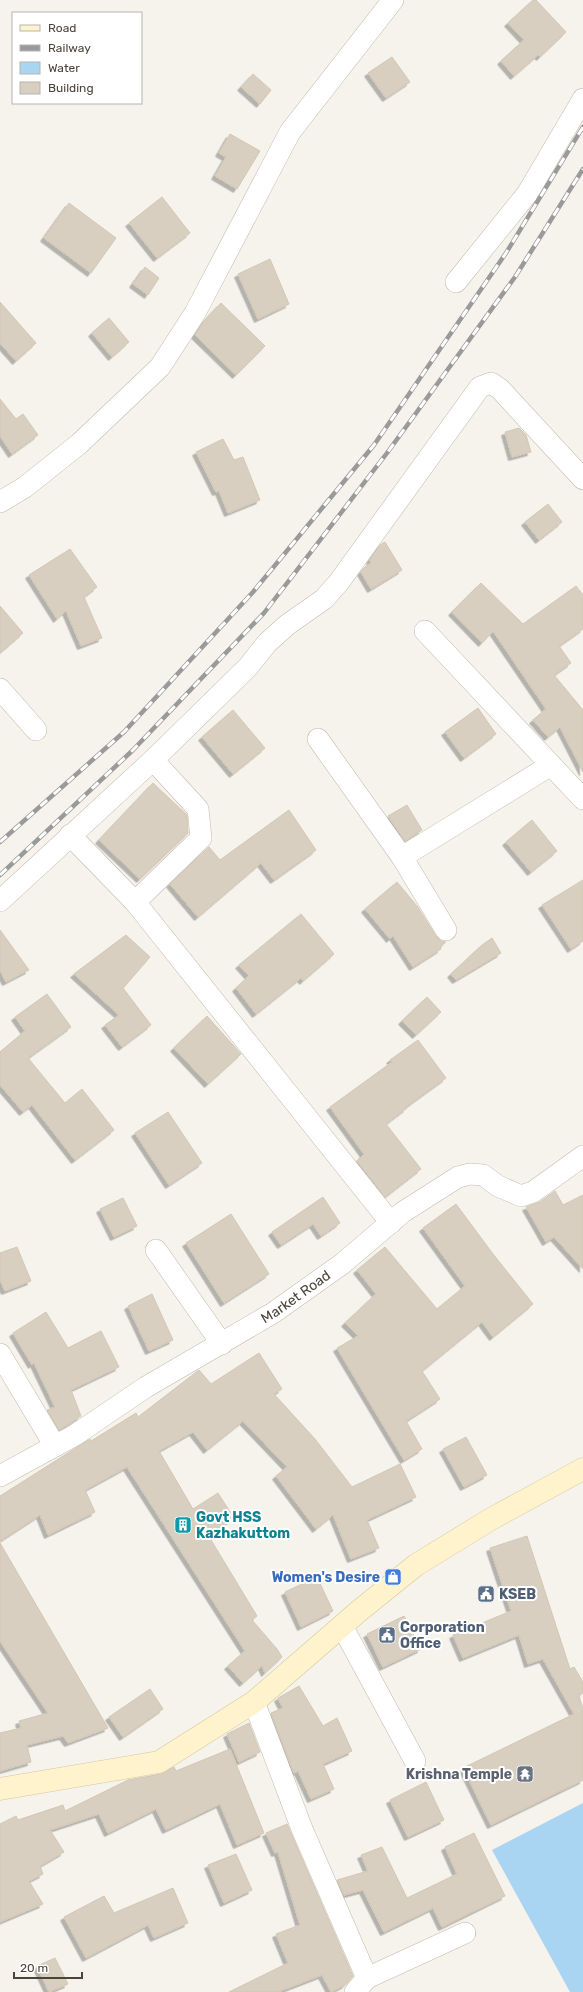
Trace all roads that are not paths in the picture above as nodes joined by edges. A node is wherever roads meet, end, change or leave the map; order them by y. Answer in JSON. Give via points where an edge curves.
{"nodes":[{"id":1,"x":393,"y":0,"type":"edge"},
{"id":2,"x":583,"y":99,"type":"edge"},
{"id":3,"x":456,"y":282,"type":"dead end"},
{"id":4,"x":583,"y":479,"type":"edge"},
{"id":5,"x":0,"y":502,"type":"edge"},
{"id":6,"x":425,"y":631,"type":"dead end"},
{"id":7,"x":0,"y":689,"type":"edge"},
{"id":8,"x":36,"y":730,"type":"dead end"},
{"id":9,"x":318,"y":739,"type":"dead end"},
{"id":10,"x":153,"y":760,"type":"junction"},
{"id":11,"x":552,"y":765,"type":"junction"},
{"id":12,"x":583,"y":799,"type":"edge"},
{"id":13,"x":70,"y":835,"type":"junction"},
{"id":14,"x":402,"y":857,"type":"junction"},
{"id":15,"x":0,"y":901,"type":"edge"},
{"id":16,"x":135,"y":902,"type":"junction"},
{"id":17,"x":446,"y":930,"type":"dead end"},
{"id":18,"x":583,"y":1156,"type":"edge"},
{"id":19,"x":391,"y":1223,"type":"junction"},
{"id":20,"x":156,"y":1250,"type":"dead end"},
{"id":21,"x":222,"y":1344,"type":"junction"},
{"id":22,"x":0,"y":1354,"type":"edge"},
{"id":23,"x":55,"y":1446,"type":"junction"},
{"id":24,"x":583,"y":1469,"type":"edge"},
{"id":25,"x":0,"y":1476,"type":"edge"},
{"id":26,"x":342,"y":1626,"type":"junction"},
{"id":27,"x":254,"y":1702,"type":"junction"},
{"id":28,"x":416,"y":1760,"type":"dead end"},
{"id":29,"x":0,"y":1789,"type":"edge"},
{"id":30,"x":465,"y":1933,"type":"dead end"},
{"id":31,"x":361,"y":1985,"type":"edge"}],
"edges":[{"from":1,"to":5,"type":"street","via":[[290,132],[195,312],[160,367],[79,444],[25,487]]},
{"from":2,"to":3,"type":"street","via":[[527,194]]},
{"from":4,"to":10,"type":"street","via":[[500,388],[491,383],[480,387],[339,582],[324,599],[267,643],[248,667]]},
{"from":6,"to":11,"type":"street"},
{"from":7,"to":8,"type":"street"},
{"from":9,"to":14,"type":"street"},
{"from":10,"to":13,"type":"street"},
{"from":10,"to":16,"type":"street","via":[[198,809],[201,838]]},
{"from":11,"to":12,"type":"street"},
{"from":11,"to":14,"type":"street"},
{"from":13,"to":15,"type":"street"},
{"from":13,"to":16,"type":"street"},
{"from":14,"to":17,"type":"street"},
{"from":16,"to":19,"type":"street"},
{"from":18,"to":19,"type":"street","name":"Market Road","via":[[533,1192],[521,1196],[483,1176],[470,1174],[458,1177],[403,1212]]},
{"from":19,"to":21,"type":"street","name":"Market Road","via":[[342,1264],[273,1313]]},
{"from":20,"to":21,"type":"street"},
{"from":21,"to":23,"type":"street","name":"Market Road","via":[[146,1387]]},
{"from":22,"to":23,"type":"street"},
{"from":23,"to":25,"type":"street","name":"Market Road"},
{"from":24,"to":26,"type":"main road","via":[[491,1519],[416,1565]]},
{"from":26,"to":27,"type":"main road"},
{"from":26,"to":28,"type":"street"},
{"from":27,"to":29,"type":"main road","via":[[159,1762]]},
{"from":27,"to":31,"type":"street"},
{"from":30,"to":31,"type":"street"}]}
